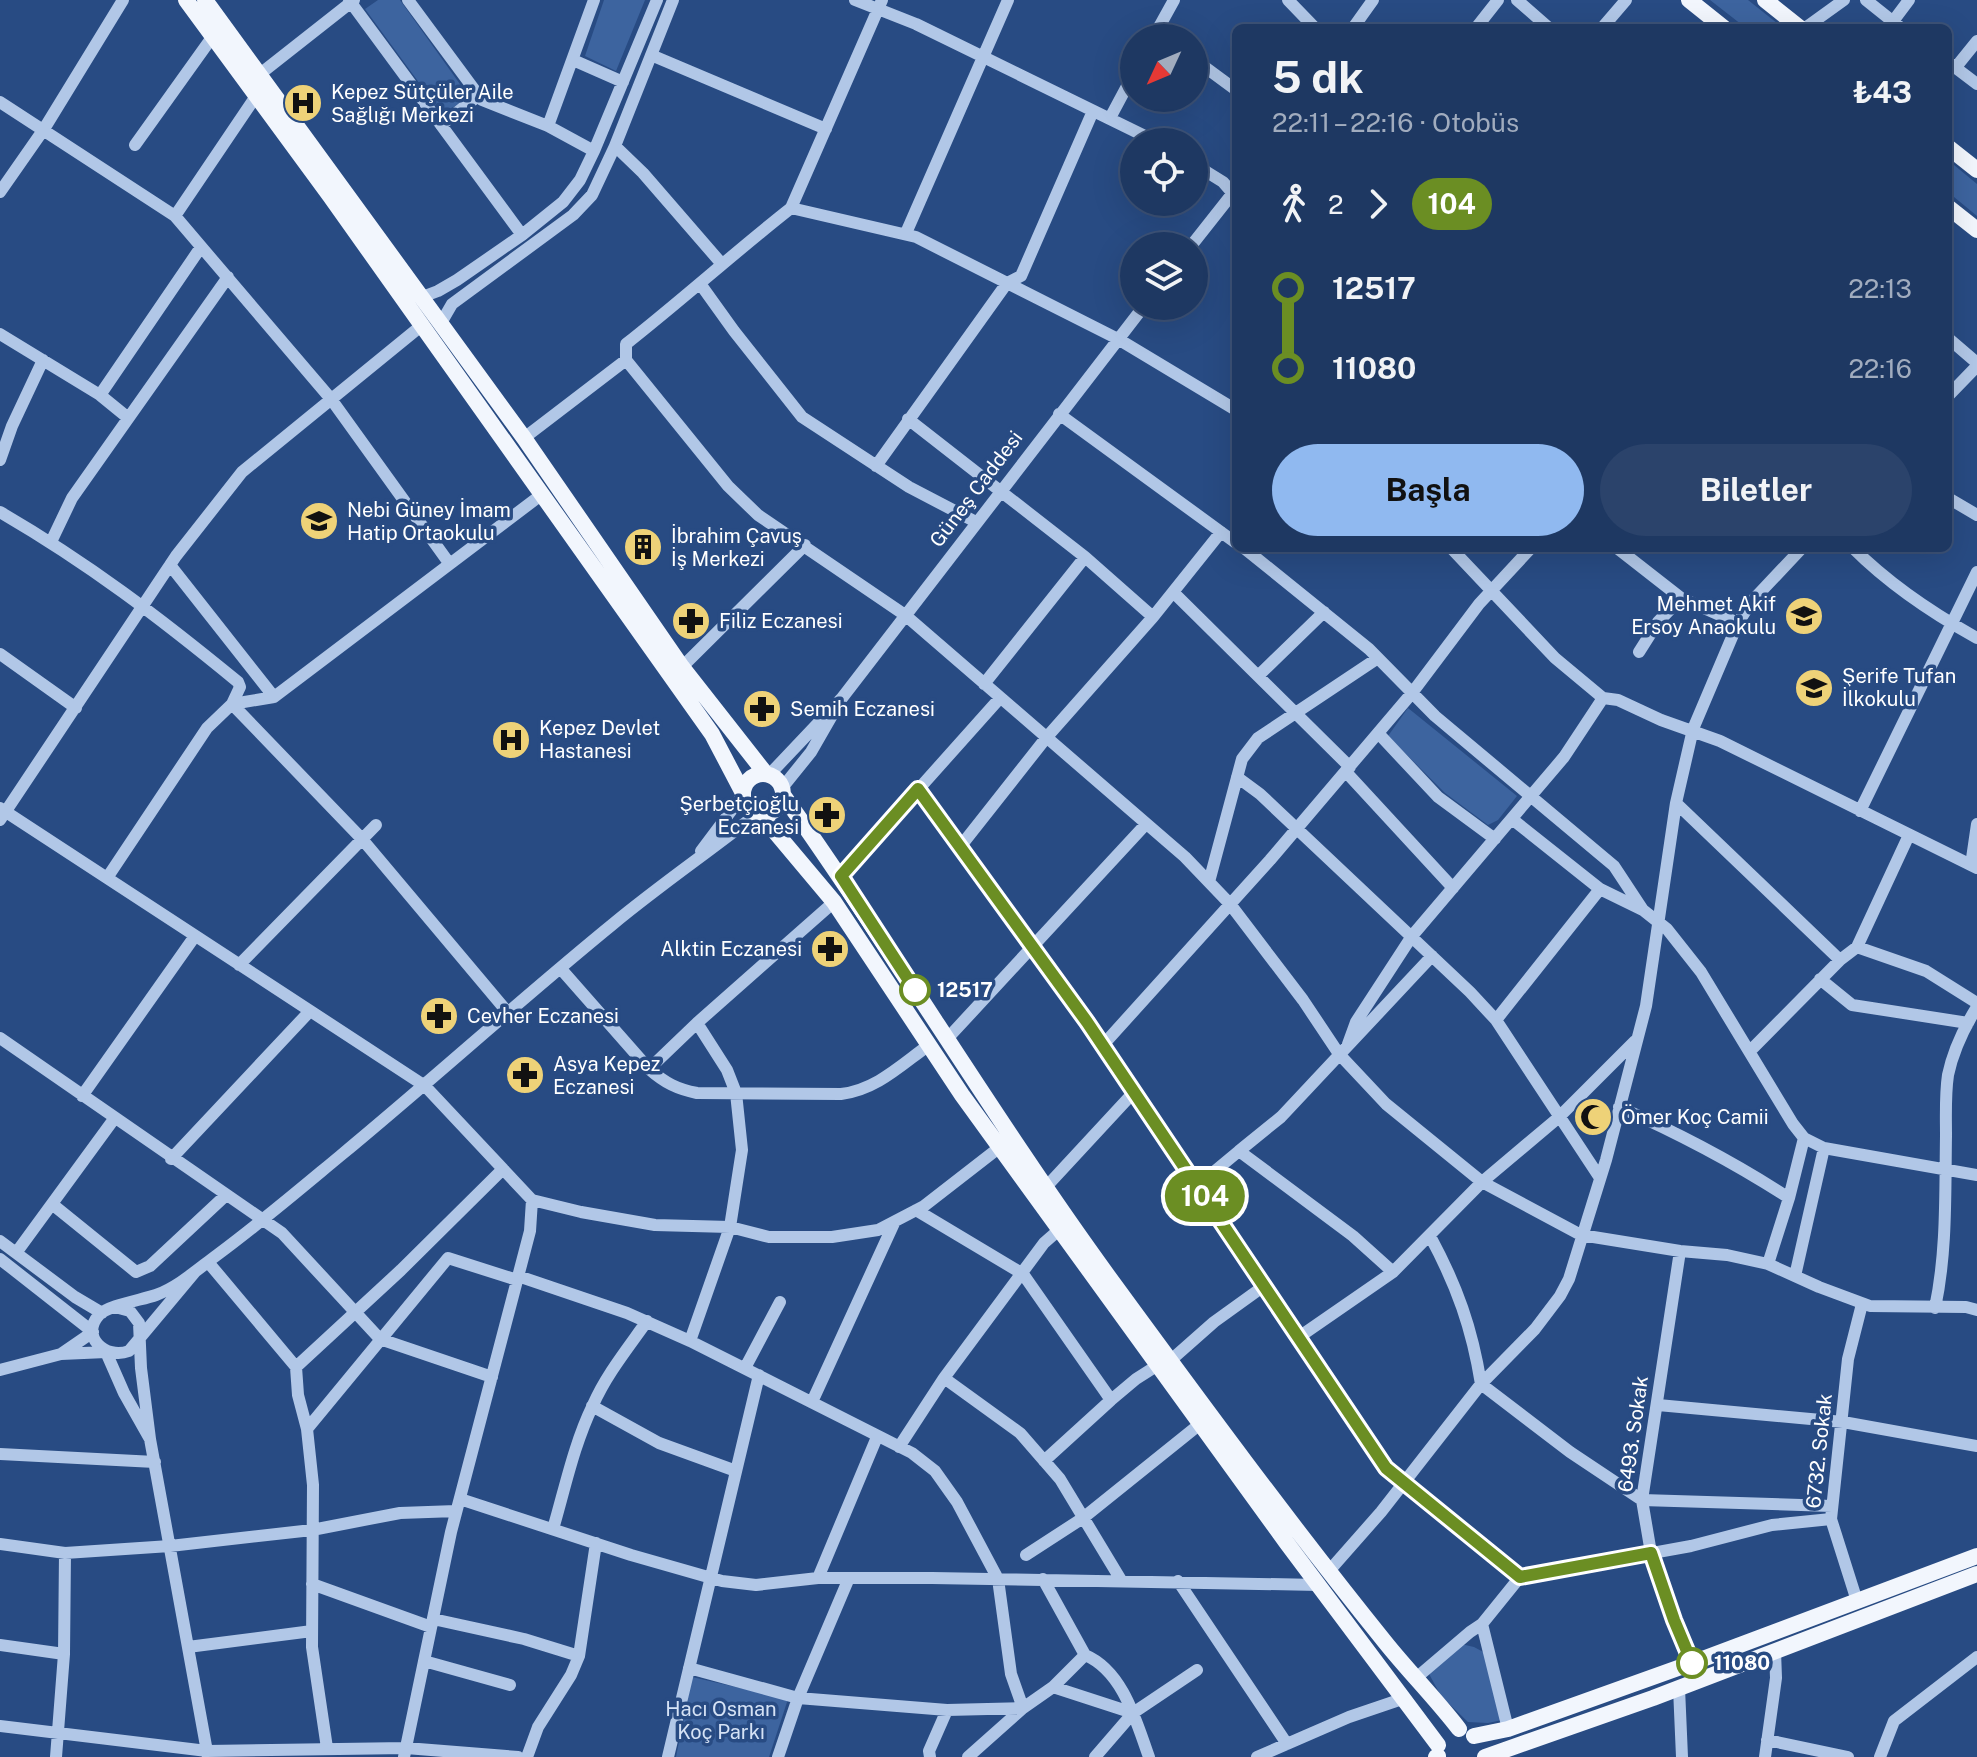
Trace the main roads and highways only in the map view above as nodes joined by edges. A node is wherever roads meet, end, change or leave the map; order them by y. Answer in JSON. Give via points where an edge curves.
{"nodes":[{"id":1,"x":186,"y":0,"type":"edge"},
{"id":2,"x":205,"y":0,"type":"edge"},
{"id":3,"x":1689,"y":0,"type":"edge"},
{"id":4,"x":1765,"y":0,"type":"edge"},
{"id":5,"x":1719,"y":24,"type":"edge"},
{"id":6,"x":1798,"y":24,"type":"edge"},
{"id":7,"x":1952,"y":150,"type":"edge"},
{"id":8,"x":1977,"y":170,"type":"edge"},
{"id":9,"x":1952,"y":210,"type":"edge"},
{"id":10,"x":1977,"y":230,"type":"edge"},
{"id":11,"x":767,"y":774,"type":"junction"},
{"id":12,"x":783,"y":791,"type":"junction"},
{"id":13,"x":743,"y":794,"type":"junction"},
{"id":14,"x":759,"y":814,"type":"junction"},
{"id":15,"x":1164,"y":1363,"type":"junction"},
{"id":16,"x":1977,"y":1556,"type":"edge"},
{"id":17,"x":1977,"y":1574,"type":"edge"},
{"id":18,"x":1466,"y":1733,"type":"junction"},
{"id":19,"x":1437,"y":1754,"type":"edge"},
{"id":20,"x":1478,"y":1757,"type":"edge"},
{"id":21,"x":1485,"y":1757,"type":"edge"}],
"edges":[{"from":1,"to":13,"type":"main road","via":[[712,734]]},
{"from":2,"to":11,"type":"main road","via":[[524,438],[682,667]]},
{"from":3,"to":5,"type":"main road"},
{"from":4,"to":6,"type":"main road"},
{"from":7,"to":8,"type":"main road"},
{"from":9,"to":10,"type":"main road"},
{"from":11,"to":12,"type":"main road"},
{"from":11,"to":13,"type":"main road","via":[[750,778]]},
{"from":12,"to":14,"type":"main road","via":[[778,807]]},
{"from":12,"to":15,"type":"main road"},
{"from":13,"to":14,"type":"main road","via":[[748,807]]},
{"from":14,"to":15,"type":"main road","via":[[834,902],[1000,1147]]},
{"from":15,"to":18,"type":"main road"},
{"from":15,"to":19,"type":"main road","via":[[1200,1424],[1375,1658]]},
{"from":16,"to":18,"type":"main road","via":[[1508,1729]]},
{"from":17,"to":21,"type":"main road"},
{"from":18,"to":19,"type":"main road","via":[[1444,1735]]},
{"from":18,"to":20,"type":"main road","via":[[1478,1745]]}]}
